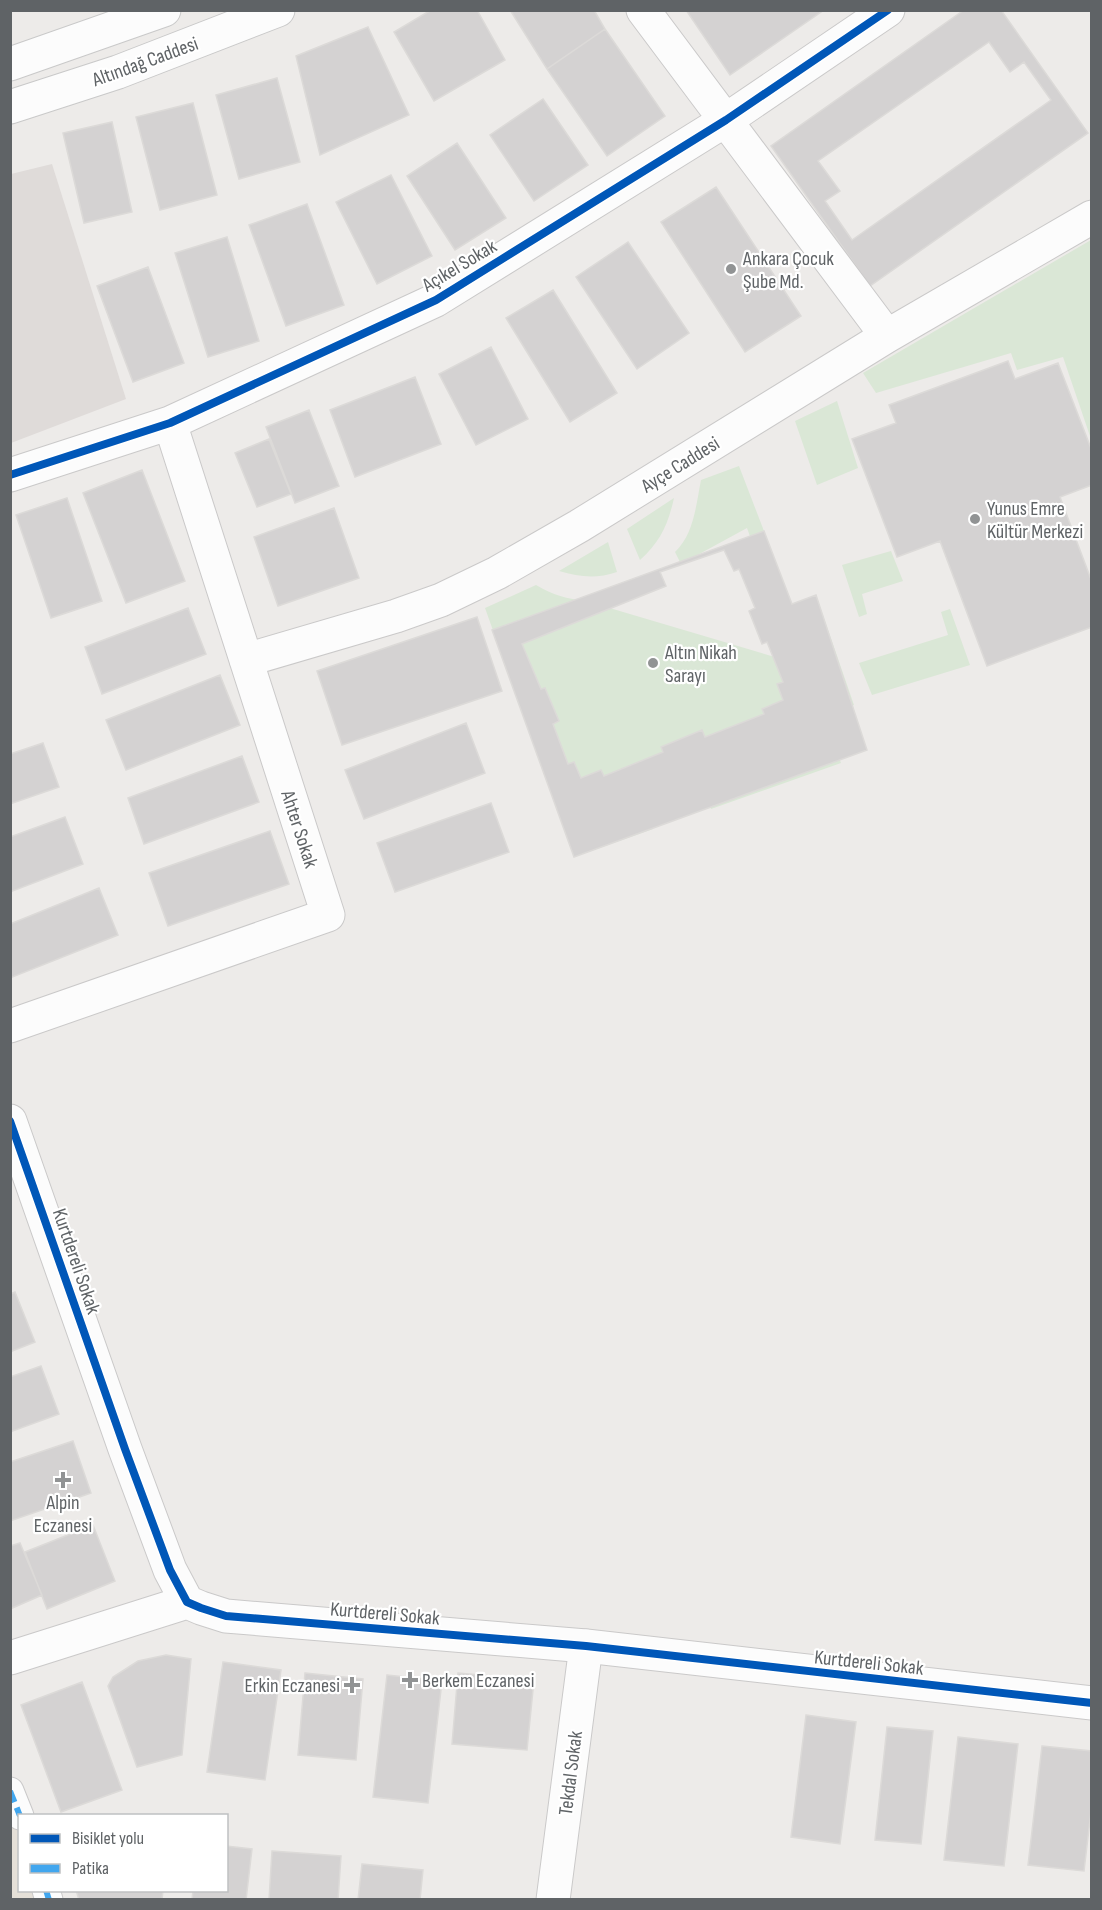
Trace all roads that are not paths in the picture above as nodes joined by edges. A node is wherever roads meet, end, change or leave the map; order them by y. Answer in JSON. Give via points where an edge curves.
{"nodes":[{"id":1,"x":164,"y":10,"type":"edge"},
{"id":2,"x":278,"y":10,"type":"edge"},
{"id":3,"x":643,"y":10,"type":"edge"},
{"id":4,"x":888,"y":10,"type":"edge"},
{"id":5,"x":10,"y":64,"type":"edge"},
{"id":6,"x":10,"y":107,"type":"edge"},
{"id":7,"x":726,"y":120,"type":"junction"},
{"id":8,"x":1092,"y":216,"type":"edge"},
{"id":9,"x":887,"y":336,"type":"junction"},
{"id":10,"x":170,"y":423,"type":"junction"},
{"id":11,"x":10,"y":475,"type":"edge"},
{"id":12,"x":246,"y":660,"type":"junction"},
{"id":13,"x":10,"y":1026,"type":"edge"},
{"id":14,"x":10,"y":1121,"type":"edge"},
{"id":15,"x":187,"y":1602,"type":"junction"},
{"id":16,"x":586,"y":1646,"type":"junction"},
{"id":17,"x":10,"y":1658,"type":"edge"},
{"id":18,"x":1092,"y":1704,"type":"edge"},
{"id":19,"x":10,"y":1791,"type":"edge"},
{"id":20,"x":19,"y":1814,"type":"edge"},
{"id":21,"x":553,"y":1899,"type":"edge"}],
"edges":[{"from":1,"to":5,"type":"street","name":"Altındağ Caddesi"},
{"from":2,"to":6,"type":"street","name":"Altındağ Caddesi","via":[[118,72]]},
{"from":3,"to":7,"type":"street"},
{"from":4,"to":7,"type":"street","name":"Açıkel Sokak"},
{"from":7,"to":9,"type":"street"},
{"from":7,"to":10,"type":"street","name":"Açıkel Sokak","via":[[436,300]]},
{"from":8,"to":9,"type":"street","name":"Ayçe Caddesi"},
{"from":9,"to":12,"type":"street","name":"Ayçe Caddesi","via":[[497,573],[418,608]]},
{"from":10,"to":11,"type":"street","name":"Açıkel Sokak"},
{"from":10,"to":12,"type":"street","name":"Ahter Sokak"},
{"from":12,"to":13,"type":"street","name":"Ahter Sokak","via":[[328,915]]},
{"from":14,"to":15,"type":"street","name":"Kurtdereli Sokak","via":[[125,1449],[170,1570]]},
{"from":15,"to":16,"type":"street","name":"Kurtdereli Sokak","via":[[226,1616]]},
{"from":15,"to":17,"type":"street"},
{"from":16,"to":18,"type":"street","name":"Kurtdereli Sokak"},
{"from":16,"to":21,"type":"street","name":"Tekdal Sokak"},
{"from":19,"to":20,"type":"street"}]}
